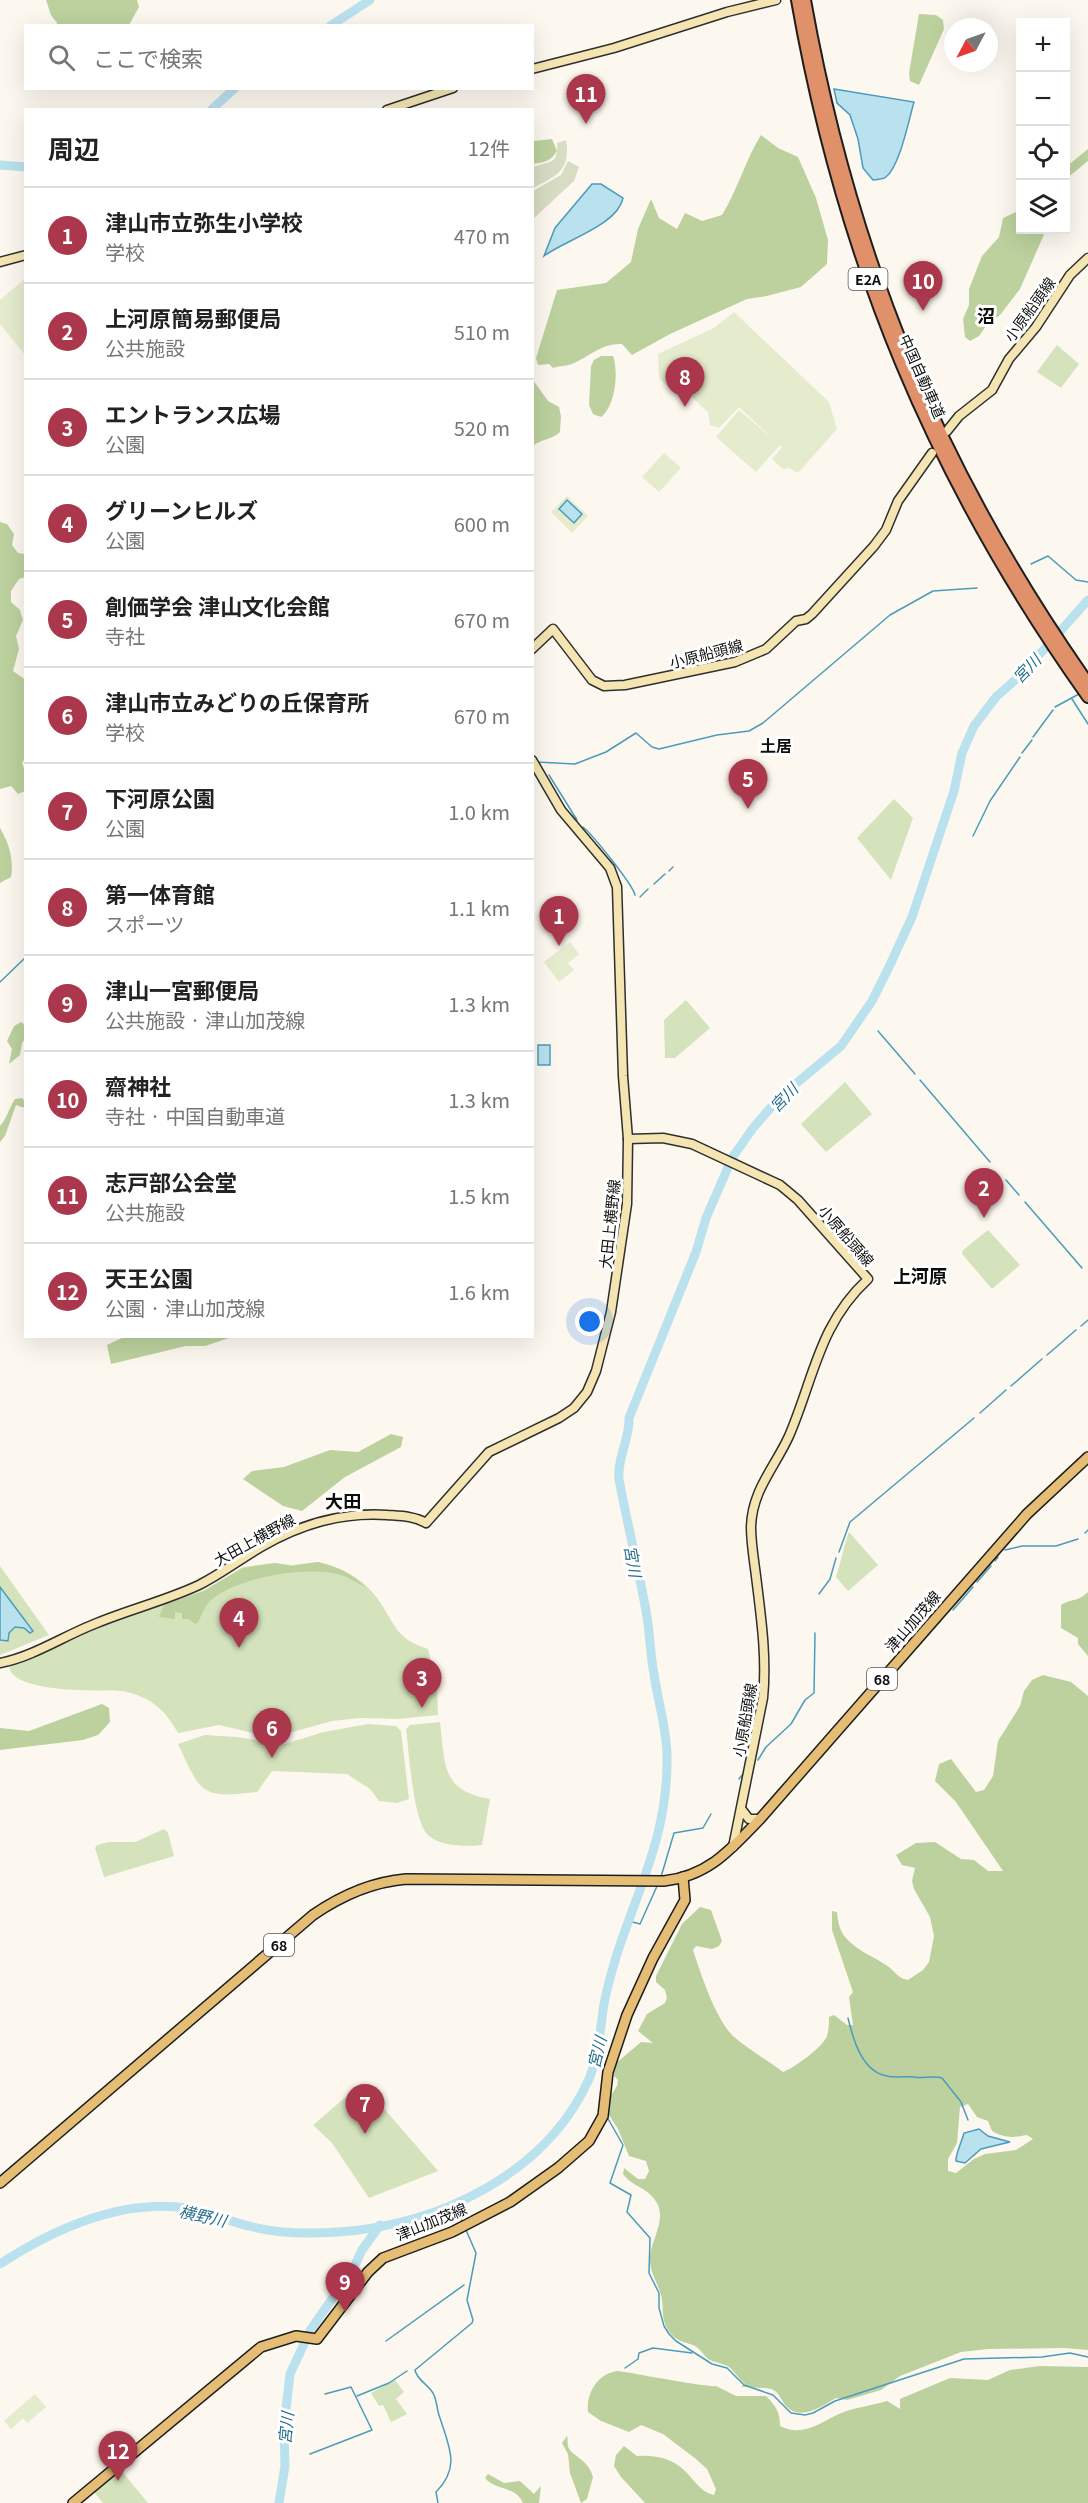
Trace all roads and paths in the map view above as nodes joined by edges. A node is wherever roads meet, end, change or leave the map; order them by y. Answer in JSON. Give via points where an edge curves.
{"nodes":[{"id":1,"x":776,"y":0,"type":"edge"},
{"id":2,"x":797,"y":0,"type":"edge"},
{"id":3,"x":805,"y":0,"type":"edge"},
{"id":4,"x":534,"y":68,"type":"edge"},
{"id":5,"x":447,"y":90,"type":"edge"},
{"id":6,"x":393,"y":108,"type":"edge"},
{"id":7,"x":24,"y":256,"type":"edge"},
{"id":8,"x":1088,"y":258,"type":"edge"},
{"id":9,"x":0,"y":262,"type":"edge"},
{"id":10,"x":947,"y":431,"type":"dead end"},
{"id":11,"x":932,"y":453,"type":"dead end"},
{"id":12,"x":991,"y":539,"type":"junction"},
{"id":13,"x":534,"y":647,"type":"edge"},
{"id":14,"x":1078,"y":676,"type":"junction"},
{"id":15,"x":1088,"y":683,"type":"edge"},
{"id":16,"x":1088,"y":697,"type":"edge"},
{"id":17,"x":535,"y":763,"type":"edge"},
{"id":18,"x":628,"y":1139,"type":"junction"},
{"id":19,"x":1088,"y":1457,"type":"edge"},
{"id":20,"x":0,"y":1663,"type":"edge"},
{"id":21,"x":742,"y":1810,"type":"junction"},
{"id":22,"x":760,"y":1819,"type":"junction"},
{"id":23,"x":733,"y":1848,"type":"junction"},
{"id":24,"x":683,"y":1877,"type":"junction"},
{"id":25,"x":0,"y":2183,"type":"edge"},
{"id":26,"x":73,"y":2503,"type":"edge"}],
"edges":[{"from":1,"to":4,"type":"main road"},
{"from":2,"to":12,"type":"highway","name":"中国自動車道","number":"E2A","via":[[821,123],[866,275],[924,419]]},
{"from":3,"to":12,"type":"highway","name":"中国自動車道","number":"E2A","via":[[831,129],[874,273],[931,414]]},
{"from":5,"to":6,"type":"main road"},
{"from":7,"to":9,"type":"main road"},
{"from":8,"to":10,"type":"main road","name":"小原船頭線","via":[[1070,275],[1036,327],[1009,359],[992,390],[959,416]]},
{"from":11,"to":13,"type":"main road","name":"小原船頭線","via":[[898,501],[886,530],[874,546],[812,615],[796,621],[766,649],[735,662],[638,683],[604,686],[592,680],[553,629]]},
{"from":12,"to":14,"type":"highway","name":"中国自動車道","number":"E2A"},
{"from":14,"to":15,"type":"highway","name":"中国自動車道","number":"E2A"},
{"from":14,"to":16,"type":"highway","name":"中国自動車道","number":"E2A"},
{"from":17,"to":18,"type":"main road","via":[[561,810],[610,868],[616,881]]},
{"from":18,"to":20,"type":"main road","name":"大田上横野線","via":[[627,1204],[611,1312],[593,1380],[574,1408],[489,1452],[426,1523],[410,1517],[375,1514],[314,1522],[270,1542],[185,1591]]},
{"from":18,"to":21,"type":"main road","name":"小原船頭線","via":[[675,1140],[716,1154],[780,1185],[868,1279],[847,1300],[827,1332],[789,1437],[755,1498],[751,1528],[766,1673]]},
{"from":19,"to":22,"type":"main road","name":"津山加茂線","number":"68","via":[[1027,1514]]},
{"from":21,"to":22,"type":"main road","via":[[749,1819]]},
{"from":21,"to":23,"type":"main road","name":"小原船頭線"},
{"from":22,"to":23,"type":"main road","name":"津山加茂線","number":"68"},
{"from":23,"to":24,"type":"main road","name":"津山加茂線","number":"68","via":[[716,1863]]},
{"from":24,"to":25,"type":"main road","name":"津山加茂線","number":"68","via":[[664,1881],[406,1879],[373,1885],[340,1898],[313,1915]]},
{"from":24,"to":26,"type":"main road","name":"津山加茂線","via":[[685,1900],[648,1966],[627,2016],[608,2072],[603,2116],[589,2141],[510,2202],[452,2232],[383,2258],[317,2339],[275,2341],[261,2347]]}]}
